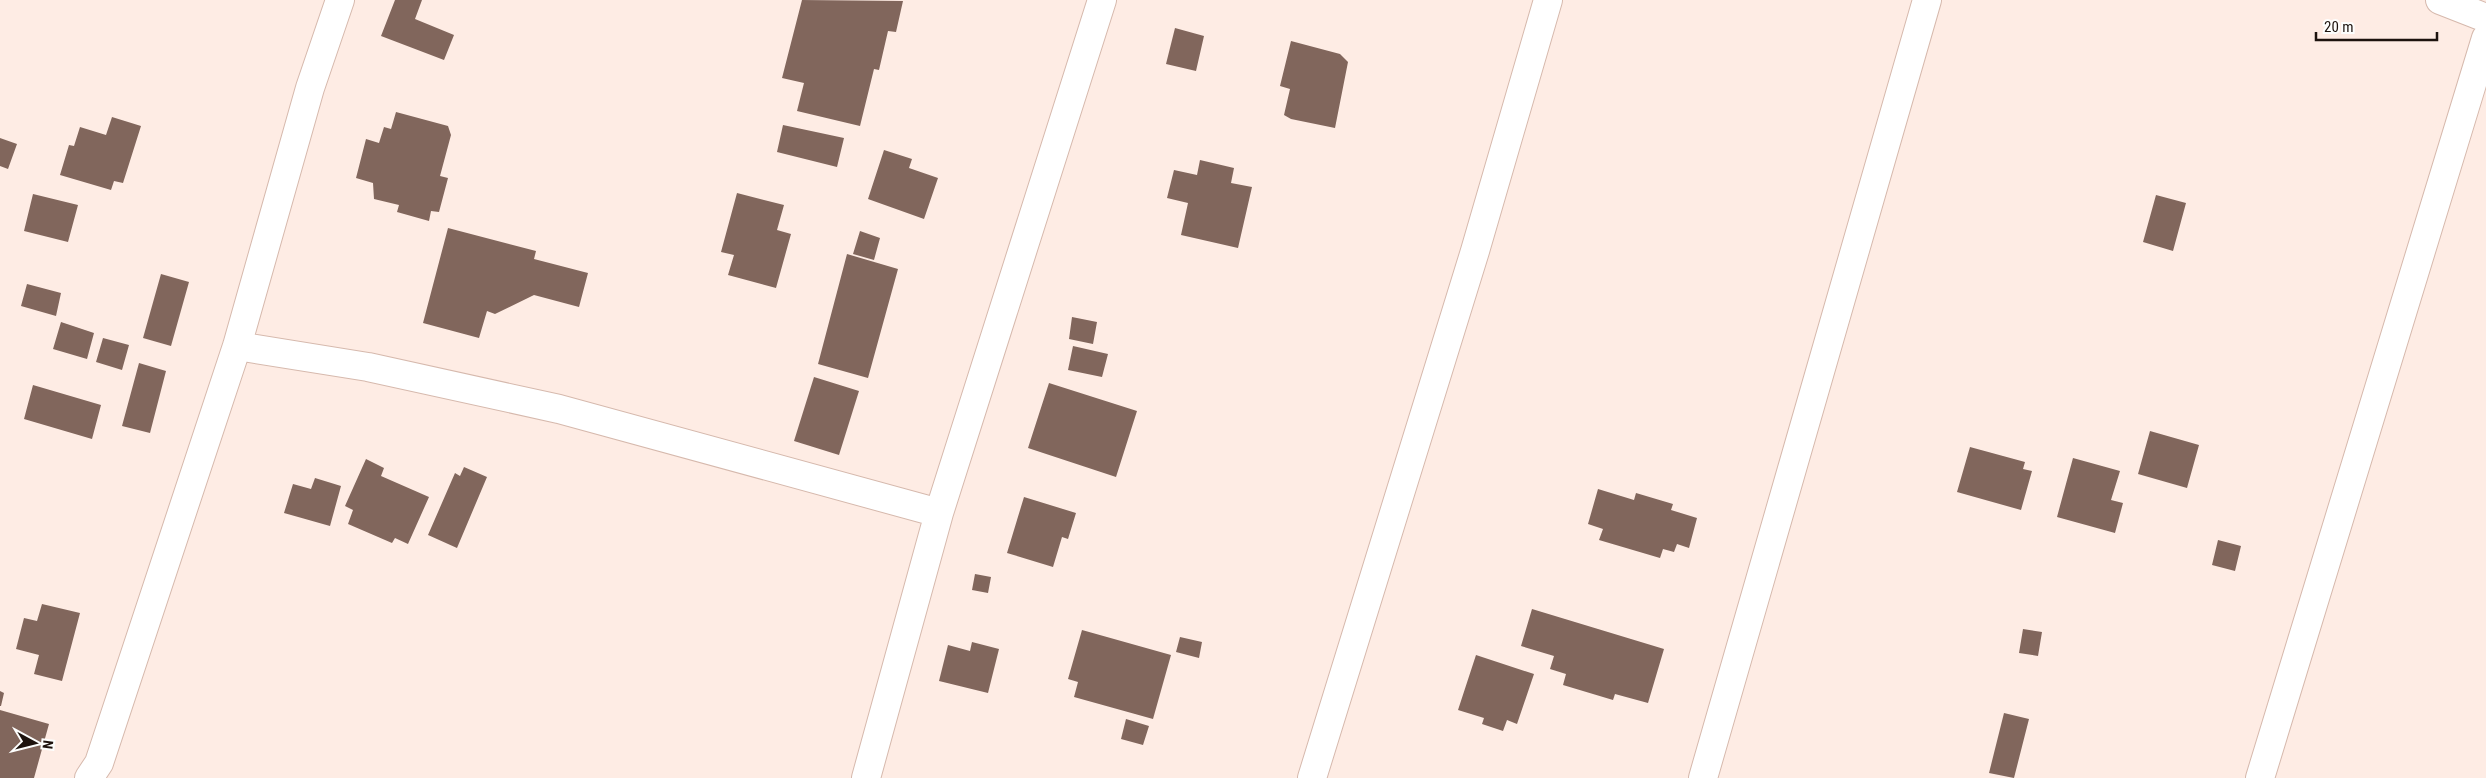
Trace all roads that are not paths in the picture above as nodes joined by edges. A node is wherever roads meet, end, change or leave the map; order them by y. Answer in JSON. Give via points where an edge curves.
{"nodes":[{"id":1,"x":340,"y":0,"type":"edge"},
{"id":2,"x":1102,"y":0,"type":"edge"},
{"id":3,"x":1548,"y":0,"type":"edge"},
{"id":4,"x":1927,"y":0,"type":"edge"},
{"id":5,"x":2440,"y":0,"type":"edge"},
{"id":6,"x":2486,"y":18,"type":"edge"},
{"id":7,"x":2486,"y":38,"type":"edge"},
{"id":8,"x":237,"y":346,"type":"junction"},
{"id":9,"x":939,"y":513,"type":"junction"},
{"id":10,"x":90,"y":778,"type":"edge"},
{"id":11,"x":866,"y":778,"type":"edge"},
{"id":12,"x":1312,"y":778,"type":"edge"},
{"id":13,"x":1704,"y":778,"type":"edge"},
{"id":14,"x":2260,"y":778,"type":"edge"}],
"edges":[{"from":1,"to":8,"type":"street","via":[[310,88]]},
{"from":2,"to":9,"type":"street"},
{"from":3,"to":12,"type":"street","via":[[1475,251]]},
{"from":4,"to":13,"type":"street"},
{"from":5,"to":6,"type":"street"},
{"from":7,"to":14,"type":"street"},
{"from":8,"to":9,"type":"street","via":[[368,367],[550,407]]},
{"from":8,"to":10,"type":"street","via":[[102,753]]},
{"from":9,"to":11,"type":"street"}]}
